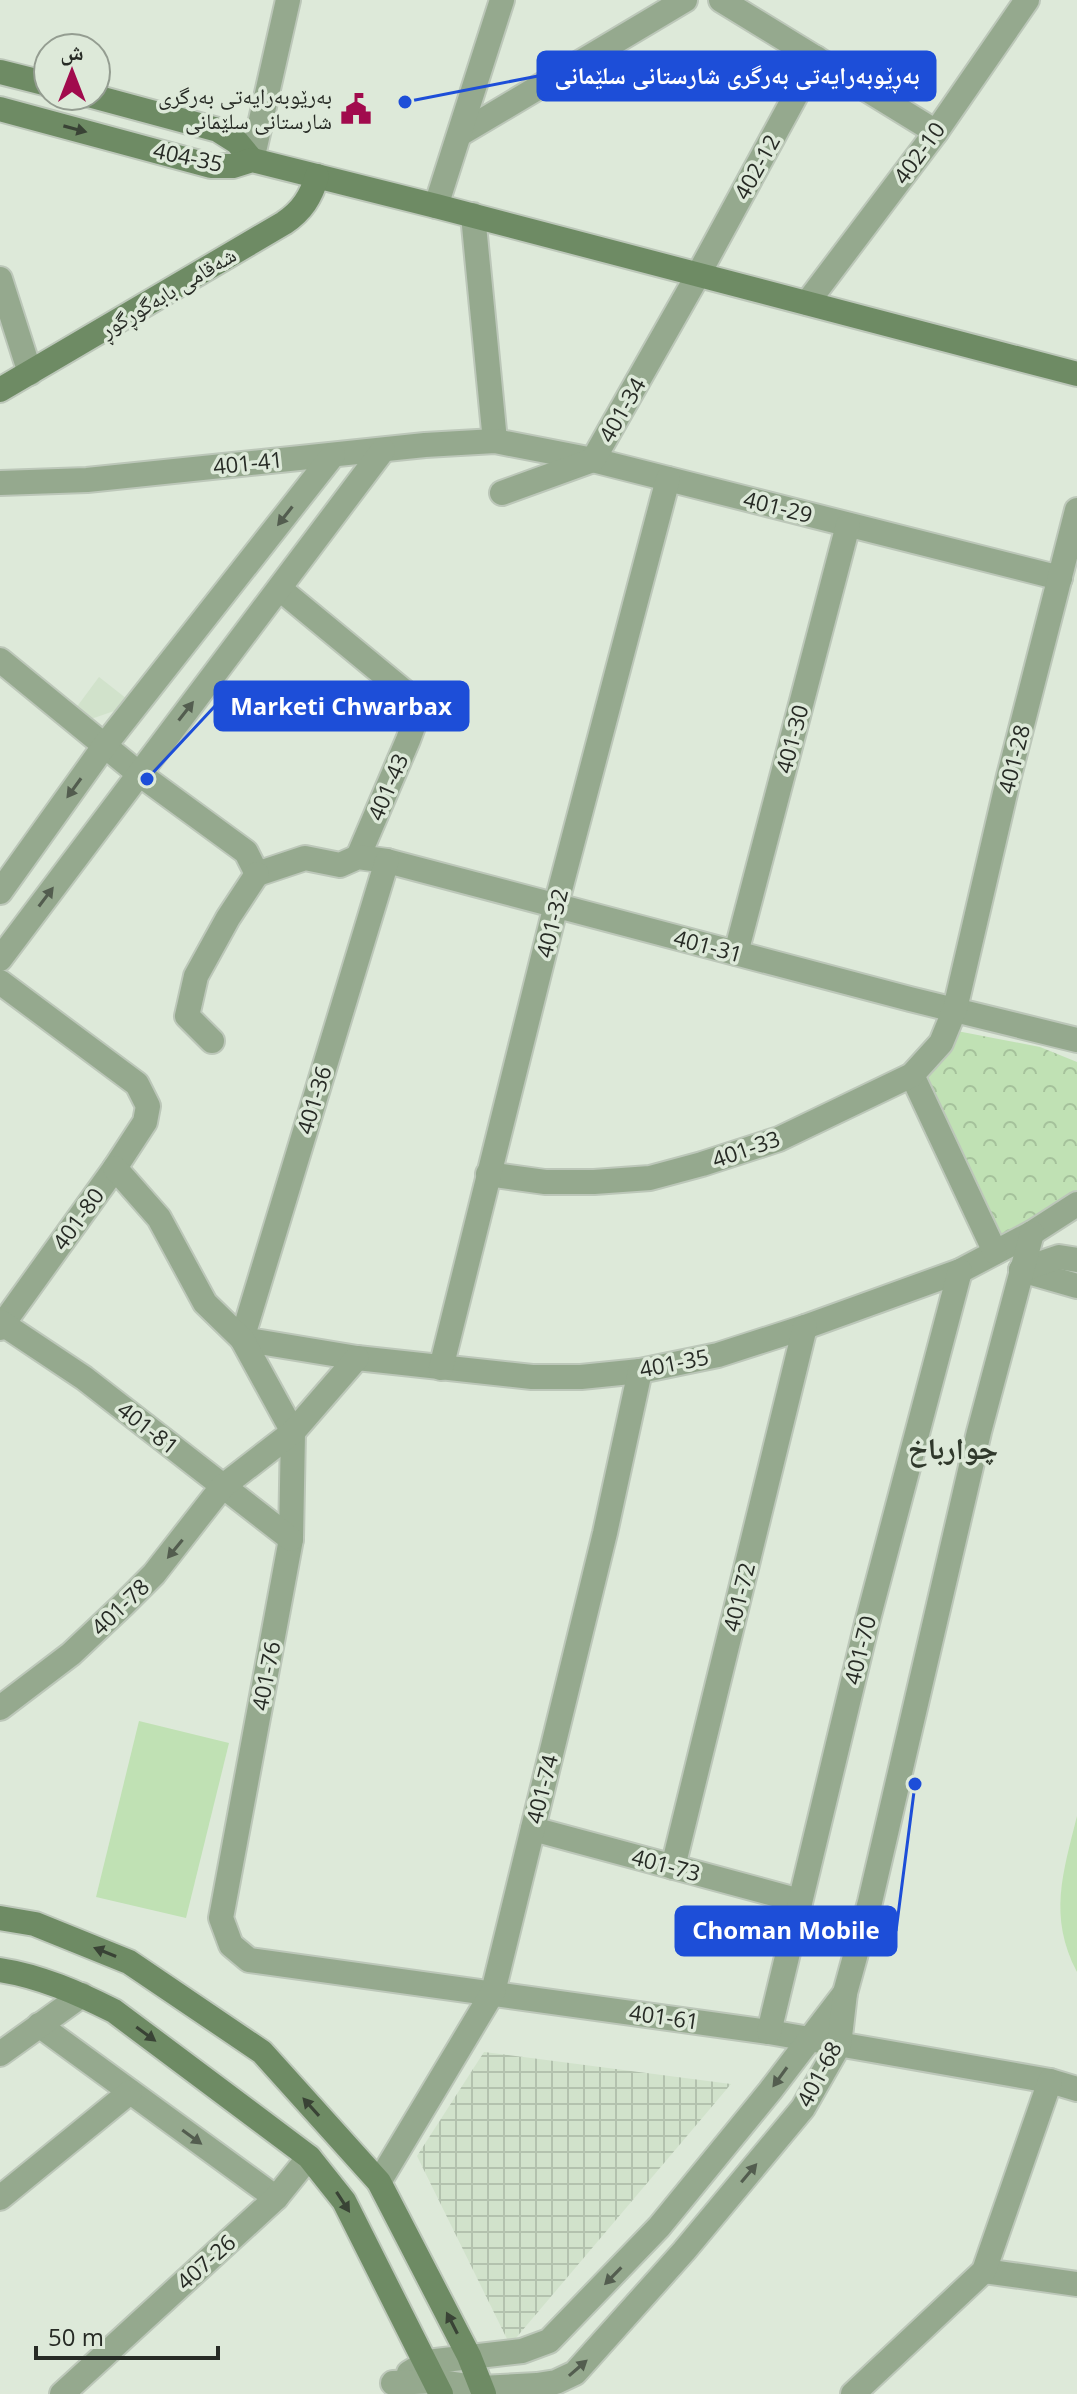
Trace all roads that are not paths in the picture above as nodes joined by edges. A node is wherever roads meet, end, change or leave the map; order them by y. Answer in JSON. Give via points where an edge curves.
{"nodes":[{"id":1,"x":288,"y":0,"type":"edge"},
{"id":2,"x":502,"y":0,"type":"edge"},
{"id":3,"x":685,"y":0,"type":"edge"},
{"id":4,"x":721,"y":0,"type":"edge"},
{"id":5,"x":1027,"y":0,"type":"edge"},
{"id":6,"x":816,"y":58,"type":"junction"},
{"id":7,"x":0,"y":72,"type":"edge"},
{"id":8,"x":32,"y":80,"type":"edge"},
{"id":9,"x":112,"y":101,"type":"edge"},
{"id":10,"x":0,"y":109,"type":"edge"},
{"id":11,"x":936,"y":132,"type":"junction"},
{"id":12,"x":460,"y":134,"type":"junction"},
{"id":13,"x":252,"y":160,"type":"junction"},
{"id":14,"x":317,"y":176,"type":"junction"},
{"id":15,"x":436,"y":206,"type":"junction"},
{"id":16,"x":473,"y":215,"type":"junction"},
{"id":17,"x":698,"y":275,"type":"junction"},
{"id":18,"x":0,"y":279,"type":"edge"},
{"id":19,"x":807,"y":303,"type":"junction"},
{"id":20,"x":30,"y":373,"type":"junction"},
{"id":21,"x":1077,"y":374,"type":"edge"},
{"id":22,"x":0,"y":390,"type":"edge"},
{"id":23,"x":495,"y":441,"type":"junction"},
{"id":24,"x":383,"y":450,"type":"junction"},
{"id":25,"x":333,"y":455,"type":"junction"},
{"id":26,"x":593,"y":460,"type":"junction"},
{"id":27,"x":668,"y":479,"type":"junction"},
{"id":28,"x":0,"y":483,"type":"edge"},
{"id":29,"x":502,"y":493,"type":"dead end"},
{"id":30,"x":1077,"y":510,"type":"edge"},
{"id":31,"x":848,"y":525,"type":"junction"},
{"id":32,"x":1060,"y":578,"type":"junction"},
{"id":33,"x":280,"y":589,"type":"junction"},
{"id":34,"x":0,"y":660,"type":"edge"},
{"id":35,"x":105,"y":745,"type":"junction"},
{"id":36,"x":138,"y":773,"type":"junction"},
{"id":37,"x":349,"y":861,"type":"junction"},
{"id":38,"x":387,"y":861,"type":"junction"},
{"id":39,"x":257,"y":874,"type":"junction"},
{"id":40,"x":0,"y":892,"type":"edge"},
{"id":41,"x":556,"y":905,"type":"junction"},
{"id":42,"x":736,"y":953,"type":"junction"},
{"id":43,"x":0,"y":959,"type":"edge"},
{"id":44,"x":0,"y":982,"type":"edge"},
{"id":45,"x":955,"y":1009,"type":"junction"},
{"id":46,"x":1077,"y":1040,"type":"edge"},
{"id":47,"x":212,"y":1041,"type":"dead end"},
{"id":48,"x":912,"y":1075,"type":"junction"},
{"id":49,"x":115,"y":1168,"type":"junction"},
{"id":50,"x":488,"y":1174,"type":"junction"},
{"id":51,"x":1077,"y":1204,"type":"edge"},
{"id":52,"x":1032,"y":1233,"type":"junction"},
{"id":53,"x":995,"y":1252,"type":"junction"},
{"id":54,"x":1077,"y":1260,"type":"edge"},
{"id":55,"x":1021,"y":1270,"type":"junction"},
{"id":56,"x":960,"y":1271,"type":"junction"},
{"id":57,"x":1077,"y":1286,"type":"edge"},
{"id":58,"x":1,"y":1325,"type":"edge"},
{"id":59,"x":805,"y":1327,"type":"junction"},
{"id":60,"x":242,"y":1339,"type":"junction"},
{"id":61,"x":357,"y":1358,"type":"junction"},
{"id":62,"x":441,"y":1368,"type":"junction"},
{"id":63,"x":640,"y":1371,"type":"junction"},
{"id":64,"x":293,"y":1432,"type":"junction"},
{"id":65,"x":222,"y":1487,"type":"junction"},
{"id":66,"x":291,"y":1539,"type":"junction"},
{"id":67,"x":0,"y":1708,"type":"edge"},
{"id":68,"x":533,"y":1829,"type":"junction"},
{"id":69,"x":673,"y":1867,"type":"junction"},
{"id":70,"x":800,"y":1901,"type":"junction"},
{"id":71,"x":0,"y":1918,"type":"edge"},
{"id":72,"x":249,"y":1960,"type":"joint"},
{"id":73,"x":0,"y":1970,"type":"edge"},
{"id":74,"x":493,"y":1992,"type":"junction"},
{"id":75,"x":845,"y":1993,"type":"junction"},
{"id":76,"x":82,"y":1995,"type":"junction"},
{"id":77,"x":39,"y":2025,"type":"junction"},
{"id":78,"x":769,"y":2032,"type":"junction"},
{"id":79,"x":808,"y":2039,"type":"junction"},
{"id":80,"x":839,"y":2045,"type":"junction"},
{"id":81,"x":0,"y":2054,"type":"edge"},
{"id":82,"x":1050,"y":2081,"type":"junction"},
{"id":83,"x":1077,"y":2089,"type":"edge"},
{"id":84,"x":130,"y":2092,"type":"junction"},
{"id":85,"x":309,"y":2157,"type":"junction"},
{"id":86,"x":379,"y":2182,"type":"junction"},
{"id":87,"x":0,"y":2198,"type":"edge"},
{"id":88,"x":276,"y":2198,"type":"junction"},
{"id":89,"x":984,"y":2271,"type":"junction"},
{"id":90,"x":1077,"y":2284,"type":"edge"},
{"id":91,"x":469,"y":2356,"type":"junction"},
{"id":92,"x":435,"y":2379,"type":"edge"},
{"id":93,"x":388,"y":2388,"type":"edge"},
{"id":94,"x":483,"y":2391,"type":"edge"},
{"id":95,"x":62,"y":2394,"type":"edge"},
{"id":96,"x":853,"y":2394,"type":"edge"}],
"edges":[{"from":1,"to":13,"type":"street"},
{"from":2,"to":12,"type":"street"},
{"from":3,"to":12,"type":"street"},
{"from":4,"to":6,"type":"street"},
{"from":5,"to":11,"type":"street","name":"402-10"},
{"from":6,"to":11,"type":"street"},
{"from":6,"to":17,"type":"street","name":"402-12"},
{"from":7,"to":8,"type":"street"},
{"from":9,"to":13,"type":"street","name":"404-35","via":[[218,130]]},
{"from":10,"to":13,"type":"street","name":"404-35","one_way":true,"via":[[211,166]]},
{"from":11,"to":19,"type":"street","name":"402-10"},
{"from":12,"to":15,"type":"street"},
{"from":13,"to":14,"type":"street"},
{"from":14,"to":15,"type":"street"},
{"from":14,"to":20,"type":"street","name":"شەقامی بابەگوڕگوڕ","via":[[309,199],[284,223]]},
{"from":15,"to":16,"type":"street"},
{"from":16,"to":17,"type":"street"},
{"from":16,"to":23,"type":"street"},
{"from":17,"to":19,"type":"street"},
{"from":17,"to":26,"type":"street","name":"401-34"},
{"from":18,"to":20,"type":"street"},
{"from":19,"to":21,"type":"street"},
{"from":20,"to":22,"type":"street","name":"شەقامی بابەگوڕگوڕ"},
{"from":23,"to":24,"type":"street","name":"401-41"},
{"from":23,"to":26,"type":"street","name":"401-29"},
{"from":24,"to":25,"type":"street","name":"401-41"},
{"from":24,"to":33,"type":"street"},
{"from":25,"to":28,"type":"street","name":"401-41","via":[[87,480]]},
{"from":25,"to":35,"type":"street","one_way":true},
{"from":26,"to":27,"type":"street","name":"401-29"},
{"from":26,"to":29,"type":"street","name":"401-34"},
{"from":27,"to":31,"type":"street","name":"401-29"},
{"from":27,"to":41,"type":"street","name":"401-32"},
{"from":30,"to":32,"type":"street","name":"401-28"},
{"from":31,"to":32,"type":"street","name":"401-29"},
{"from":31,"to":42,"type":"street","name":"401-30"},
{"from":32,"to":45,"type":"street","name":"401-28"},
{"from":36,"to":33,"type":"street","one_way":true},
{"from":33,"to":37,"type":"street","name":"401-43","via":[[417,702],[408,740]]},
{"from":34,"to":35,"type":"street"},
{"from":35,"to":36,"type":"street"},
{"from":35,"to":40,"type":"street","one_way":true},
{"from":36,"to":39,"type":"street","via":[[246,852]]},
{"from":43,"to":36,"type":"street","one_way":true},
{"from":37,"to":38,"type":"street","name":"401-31"},
{"from":37,"to":39,"type":"street","name":"401-31","via":[[305,858]]},
{"from":38,"to":41,"type":"street","name":"401-31"},
{"from":38,"to":60,"type":"street","name":"401-36"},
{"from":39,"to":47,"type":"street","via":[[196,976],[187,1016]]},
{"from":41,"to":42,"type":"street","name":"401-31"},
{"from":41,"to":50,"type":"street","name":"401-32"},
{"from":42,"to":45,"type":"street","name":"401-31"},
{"from":44,"to":49,"type":"street","name":"401-80","via":[[137,1084],[148,1106],[145,1122]]},
{"from":45,"to":46,"type":"street","name":"401-31"},
{"from":45,"to":48,"type":"street","name":"401-33","via":[[941,1043]]},
{"from":48,"to":50,"type":"street","name":"401-33","via":[[779,1139],[650,1178],[545,1182]]},
{"from":48,"to":53,"type":"street"},
{"from":49,"to":58,"type":"street","name":"401-80"},
{"from":49,"to":60,"type":"street","via":[[159,1218],[205,1303]]},
{"from":50,"to":62,"type":"street","name":"401-32"},
{"from":51,"to":52,"type":"street","name":"401-35"},
{"from":52,"to":53,"type":"street","name":"401-35"},
{"from":52,"to":55,"type":"street"},
{"from":53,"to":56,"type":"street","name":"401-35"},
{"from":54,"to":55,"type":"street","via":[[1059,1257]]},
{"from":55,"to":57,"type":"street"},
{"from":55,"to":75,"type":"street"},
{"from":56,"to":59,"type":"street","name":"401-35"},
{"from":56,"to":70,"type":"street","name":"401-70"},
{"from":58,"to":65,"type":"street","name":"401-81","via":[[84,1378]]},
{"from":59,"to":63,"type":"street","name":"401-35","via":[[718,1355]]},
{"from":59,"to":69,"type":"street","name":"401-72"},
{"from":60,"to":61,"type":"street","name":"401-35"},
{"from":60,"to":64,"type":"street"},
{"from":61,"to":62,"type":"street","name":"401-35"},
{"from":61,"to":64,"type":"street","name":"401-78"},
{"from":62,"to":63,"type":"street","name":"401-35","via":[[532,1377]]},
{"from":63,"to":68,"type":"street","name":"401-74"},
{"from":64,"to":65,"type":"street","name":"401-78"},
{"from":64,"to":66,"type":"street","name":"401-76"},
{"from":65,"to":66,"type":"street","name":"401-81"},
{"from":65,"to":67,"type":"street","name":"401-78","one_way":true,"via":[[123,1605],[71,1654]]},
{"from":66,"to":72,"type":"street","name":"401-76","via":[[221,1918],[231,1945]]},
{"from":68,"to":69,"type":"street","name":"401-73"},
{"from":68,"to":74,"type":"street","name":"401-74"},
{"from":69,"to":70,"type":"street","name":"401-73"},
{"from":70,"to":78,"type":"street","name":"401-70"},
{"from":86,"to":71,"type":"street","one_way":true,"via":[[262,2052],[129,1962],[35,1924]]},
{"from":72,"to":74,"type":"street","name":"401-61"},
{"from":73,"to":76,"type":"street"},
{"from":74,"to":78,"type":"street","name":"401-61"},
{"from":74,"to":86,"type":"street","name":"401-74"},
{"from":75,"to":79,"type":"street","name":"401-68"},
{"from":75,"to":80,"type":"street","name":"401-68"},
{"from":76,"to":77,"type":"street"},
{"from":76,"to":85,"type":"street","one_way":true,"via":[[114,2011]]},
{"from":77,"to":81,"type":"street"},
{"from":77,"to":84,"type":"street"},
{"from":78,"to":79,"type":"street","name":"401-61"},
{"from":79,"to":80,"type":"street","name":"401-61"},
{"from":79,"to":91,"type":"street","name":"401-68","one_way":true,"via":[[659,2227],[549,2341],[522,2351]]},
{"from":80,"to":82,"type":"street","name":"401-61"},
{"from":94,"to":80,"type":"street","name":"401-68","one_way":true,"via":[[556,2382],[575,2373],[803,2108]]},
{"from":82,"to":83,"type":"street","name":"401-61"},
{"from":82,"to":89,"type":"street"},
{"from":84,"to":87,"type":"street"},
{"from":84,"to":88,"type":"street","one_way":true},
{"from":85,"to":88,"type":"street","name":"407-26"},
{"from":85,"to":92,"type":"street","one_way":true,"via":[[344,2201]]},
{"from":91,"to":86,"type":"street","one_way":true},
{"from":88,"to":95,"type":"street","name":"407-26"},
{"from":89,"to":90,"type":"street"},
{"from":89,"to":96,"type":"street"},
{"from":91,"to":92,"type":"street","name":"401-68"},
{"from":91,"to":94,"type":"street"},
{"from":92,"to":93,"type":"street"},
{"from":92,"to":94,"type":"street","name":"401-68"}]}
